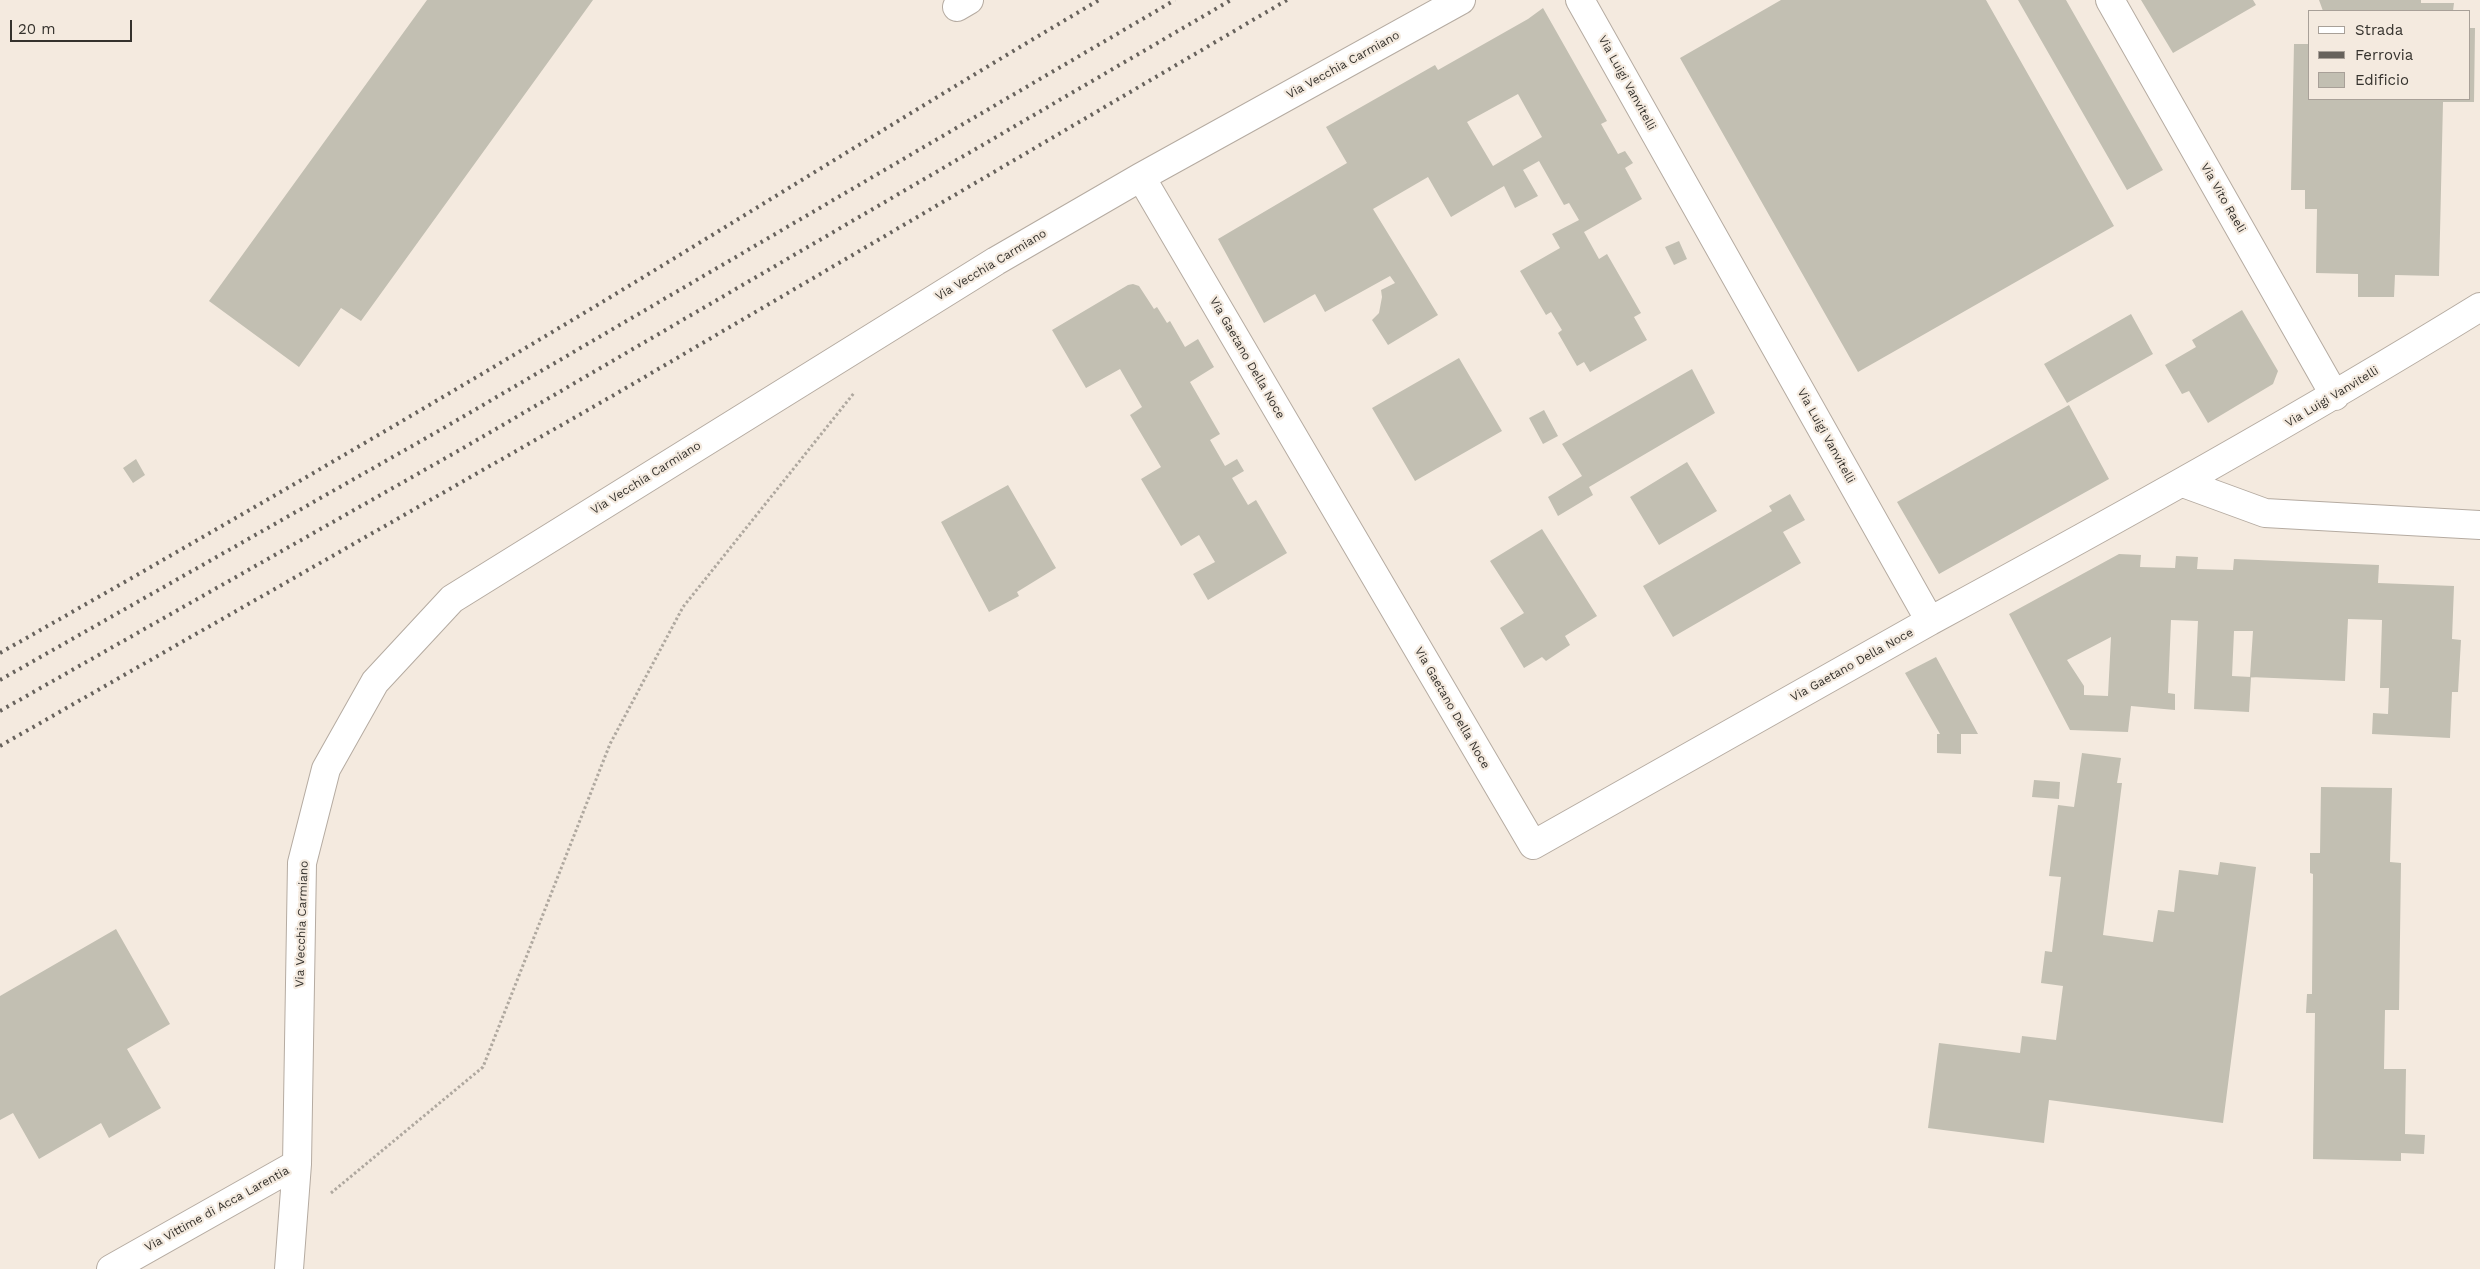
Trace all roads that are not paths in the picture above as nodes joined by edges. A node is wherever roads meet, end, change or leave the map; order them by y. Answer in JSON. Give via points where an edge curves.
{"nodes":[{"id":1,"x":1461,"y":0,"type":"edge"},
{"id":2,"x":1580,"y":0,"type":"edge"},
{"id":3,"x":2110,"y":0,"type":"edge"},
{"id":4,"x":1141,"y":177,"type":"junction"},
{"id":5,"x":2480,"y":308,"type":"edge"},
{"id":6,"x":2335,"y":396,"type":"junction"},
{"id":7,"x":2183,"y":483,"type":"junction"},
{"id":8,"x":2480,"y":525,"type":"edge"},
{"id":9,"x":1930,"y":621,"type":"junction"},
{"id":10,"x":297,"y":1164,"type":"junction"},
{"id":11,"x":111,"y":1269,"type":"edge"},
{"id":12,"x":289,"y":1269,"type":"edge"}],
"edges":[{"from":1,"to":4,"type":"street","name":"Via Vecchia Carmiano"},
{"from":2,"to":9,"type":"street","name":"Via Luigi Vanvitelli"},
{"from":3,"to":6,"type":"street","name":"Via Vito Raeli"},
{"from":4,"to":9,"type":"street","name":"Via Gaetano Della Noce","via":[[1533,845]]},
{"from":4,"to":10,"type":"street","name":"Via Vecchia Carmiano","via":[[996,261],[452,599],[375,682],[326,769],[302,863]]},
{"from":5,"to":6,"type":"street","name":"Via Luigi Vanvitelli"},
{"from":6,"to":7,"type":"street","name":"Via Luigi Vanvitelli"},
{"from":7,"to":8,"type":"street","via":[[2265,513]]},
{"from":7,"to":9,"type":"street","name":"Via Luigi Vanvitelli"},
{"from":10,"to":11,"type":"street","name":"Via Vittime di Acca Larentia"},
{"from":10,"to":12,"type":"street","name":"Via Vecchia Carmiano"}]}
